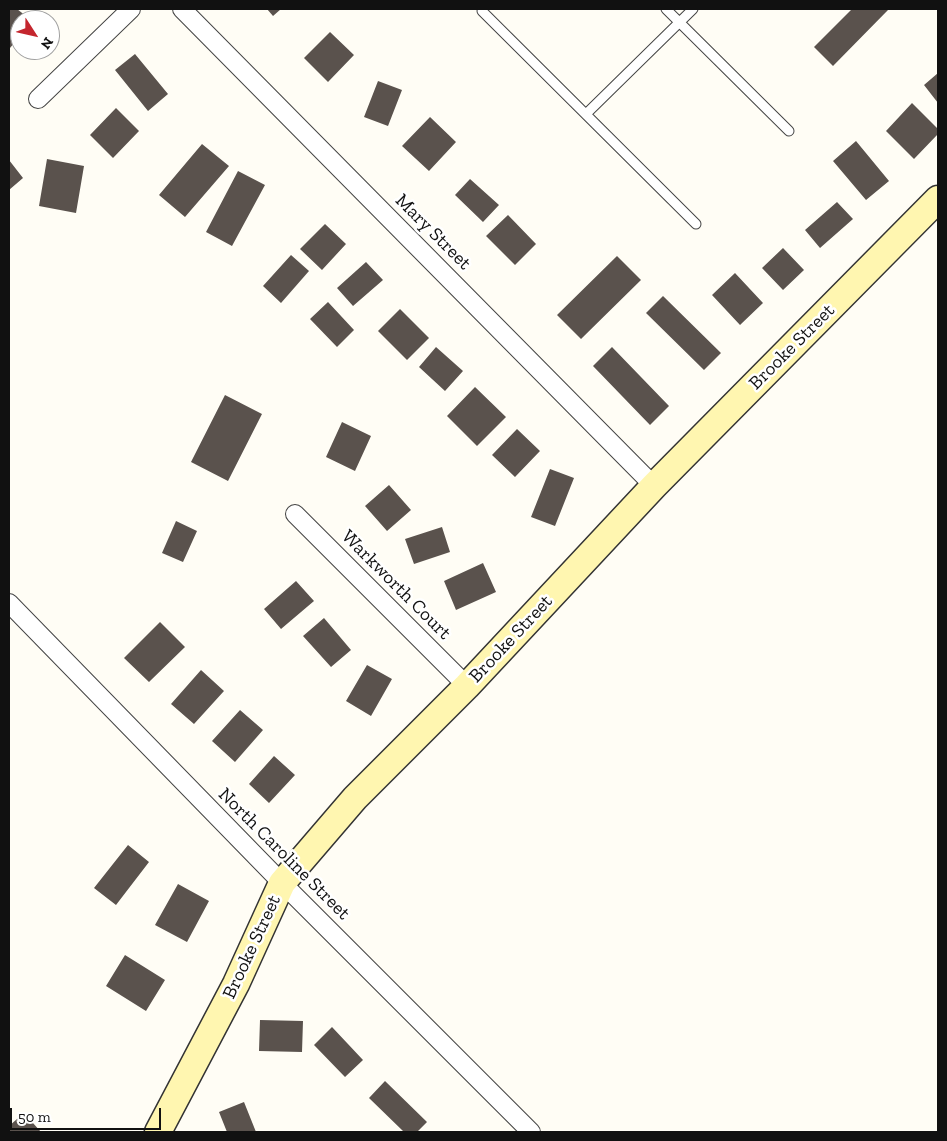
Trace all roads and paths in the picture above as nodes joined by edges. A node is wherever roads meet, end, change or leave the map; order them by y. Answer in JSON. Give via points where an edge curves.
{"nodes":[{"id":1,"x":131,"y":9,"type":"edge"},
{"id":2,"x":182,"y":9,"type":"edge"},
{"id":3,"x":666,"y":9,"type":"edge"},
{"id":4,"x":693,"y":9,"type":"edge"},
{"id":5,"x":482,"y":11,"type":"dead end"},
{"id":6,"x":680,"y":22,"type":"junction"},
{"id":7,"x":38,"y":99,"type":"dead end"},
{"id":8,"x":586,"y":114,"type":"junction"},
{"id":9,"x":789,"y":131,"type":"dead end"},
{"id":10,"x":938,"y":199,"type":"edge"},
{"id":11,"x":696,"y":224,"type":"dead end"},
{"id":12,"x":654,"y":486,"type":"junction"},
{"id":13,"x":294,"y":514,"type":"dead end"},
{"id":14,"x":9,"y":603,"type":"edge"},
{"id":15,"x":466,"y":686,"type":"junction"},
{"id":16,"x":282,"y":883,"type":"junction"},
{"id":17,"x":158,"y":1132,"type":"edge"},
{"id":18,"x":531,"y":1132,"type":"edge"}],
"edges":[{"from":1,"to":7,"type":"street"},
{"from":2,"to":12,"type":"street","name":"Mary Street"},
{"from":3,"to":6,"type":"lane"},
{"from":4,"to":6,"type":"lane"},
{"from":5,"to":8,"type":"lane"},
{"from":6,"to":8,"type":"lane"},
{"from":6,"to":9,"type":"lane"},
{"from":8,"to":11,"type":"lane"},
{"from":10,"to":12,"type":"street","name":"Brooke Street"},
{"from":12,"to":15,"type":"street","name":"Brooke Street"},
{"from":13,"to":15,"type":"street","name":"Warkworth Court"},
{"from":14,"to":16,"type":"street","name":"North Caroline Street"},
{"from":15,"to":16,"type":"street","name":"Brooke Street","via":[[355,798]]},
{"from":16,"to":17,"type":"street","name":"Brooke Street","via":[[236,984]]},
{"from":16,"to":18,"type":"street","name":"North Caroline Street"}]}
